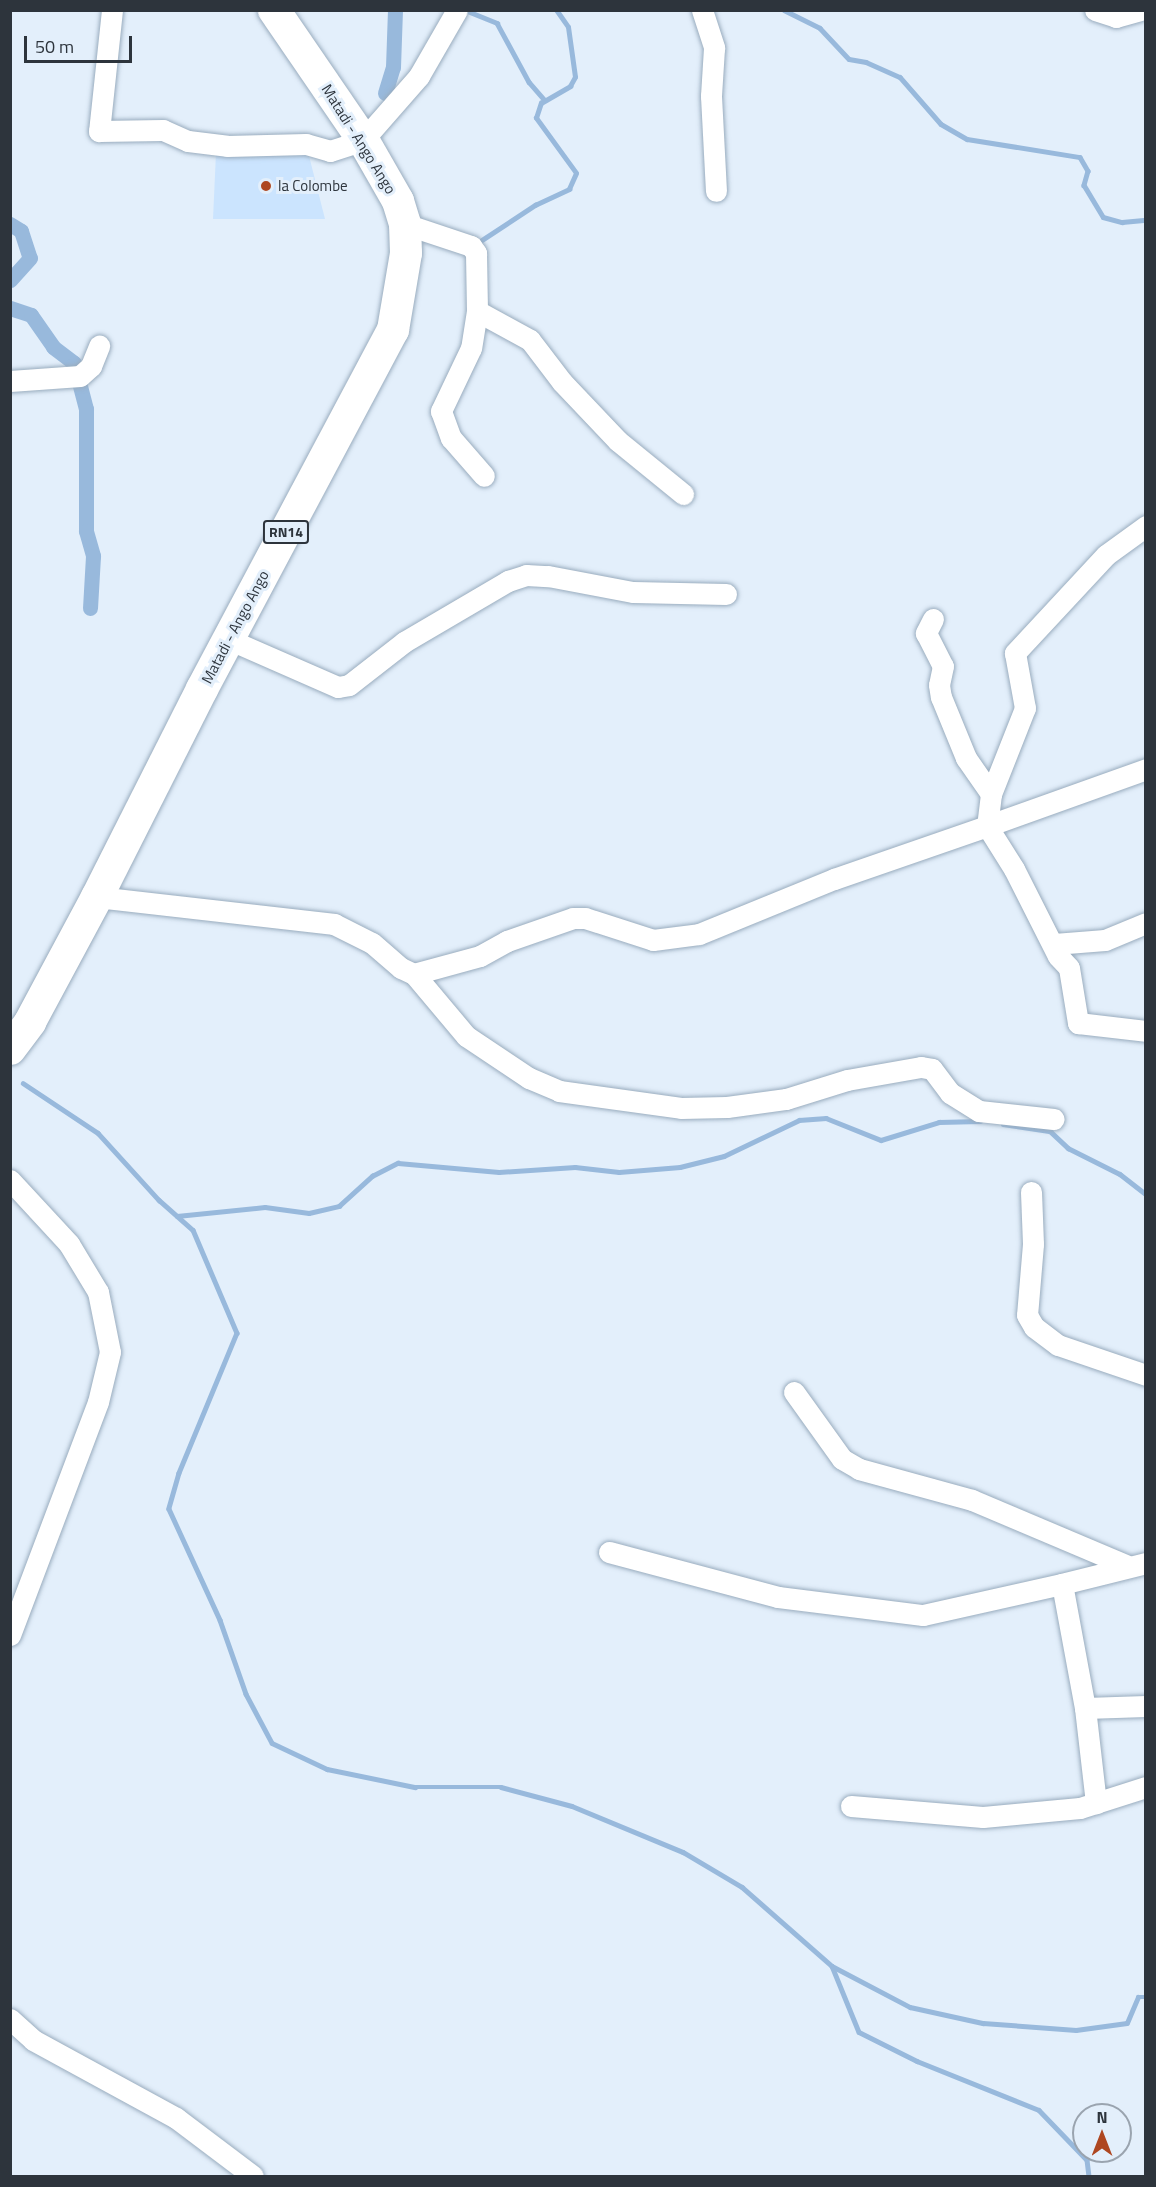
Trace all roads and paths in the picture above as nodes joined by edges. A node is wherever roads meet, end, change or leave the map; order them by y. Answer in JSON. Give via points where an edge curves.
{"nodes":[{"id":1,"x":112,"y":10,"type":"edge"},
{"id":2,"x":273,"y":10,"type":"edge"},
{"id":3,"x":457,"y":10,"type":"edge"},
{"id":4,"x":702,"y":10,"type":"edge"},
{"id":5,"x":1095,"y":10,"type":"edge"},
{"id":6,"x":1140,"y":10,"type":"edge"},
{"id":7,"x":363,"y":141,"type":"junction"},
{"id":8,"x":716,"y":191,"type":"dead end"},
{"id":9,"x":405,"y":224,"type":"junction"},
{"id":10,"x":477,"y":311,"type":"junction"},
{"id":11,"x":99,"y":346,"type":"dead end"},
{"id":12,"x":10,"y":381,"type":"edge"},
{"id":13,"x":484,"y":476,"type":"dead end"},
{"id":14,"x":682,"y":495,"type":"dead end"},
{"id":15,"x":1146,"y":526,"type":"edge"},
{"id":16,"x":726,"y":594,"type":"dead end"},
{"id":17,"x":933,"y":619,"type":"dead end"},
{"id":18,"x":228,"y":639,"type":"junction"},
{"id":19,"x":1146,"y":769,"type":"edge"},
{"id":20,"x":991,"y":794,"type":"junction"},
{"id":21,"x":987,"y":826,"type":"junction"},
{"id":22,"x":97,"y":897,"type":"junction"},
{"id":23,"x":1146,"y":923,"type":"edge"},
{"id":24,"x":1054,"y":944,"type":"junction"},
{"id":25,"x":414,"y":974,"type":"junction"},
{"id":26,"x":20,"y":1020,"type":"edge"},
{"id":27,"x":1146,"y":1031,"type":"edge"},
{"id":28,"x":10,"y":1049,"type":"edge"},
{"id":29,"x":1054,"y":1119,"type":"dead end"},
{"id":30,"x":10,"y":1180,"type":"edge"},
{"id":31,"x":1031,"y":1192,"type":"dead end"},
{"id":32,"x":1146,"y":1375,"type":"edge"},
{"id":33,"x":794,"y":1392,"type":"dead end"},
{"id":34,"x":609,"y":1552,"type":"dead end"},
{"id":35,"x":1136,"y":1564,"type":"edge"},
{"id":36,"x":1062,"y":1584,"type":"junction"},
{"id":37,"x":10,"y":1635,"type":"edge"},
{"id":38,"x":1146,"y":1706,"type":"edge"},
{"id":39,"x":1085,"y":1708,"type":"junction"},
{"id":40,"x":1146,"y":1787,"type":"edge"},
{"id":41,"x":1096,"y":1803,"type":"junction"},
{"id":42,"x":851,"y":1806,"type":"dead end"},
{"id":43,"x":10,"y":2019,"type":"edge"},
{"id":44,"x":253,"y":2176,"type":"edge"}],
"edges":[{"from":1,"to":7,"type":"street","via":[[99,131],[163,130],[207,144],[306,144],[330,152]]},
{"from":2,"to":7,"type":"highway","name":"Matadi - Ango Ango","number":"RN14"},
{"from":3,"to":7,"type":"street","via":[[419,76]]},
{"from":4,"to":8,"type":"street","via":[[714,48],[711,107]]},
{"from":5,"to":6,"type":"street","via":[[1116,17]]},
{"from":7,"to":9,"type":"highway","name":"Matadi - Ango Ango","number":"RN14","via":[[398,201]]},
{"from":9,"to":10,"type":"street","via":[[471,246],[477,265]]},
{"from":9,"to":18,"type":"highway","name":"Matadi - Ango Ango","number":"RN14","via":[[403,279],[393,330]]},
{"from":10,"to":13,"type":"street","via":[[468,357],[441,411],[450,438]]},
{"from":10,"to":14,"type":"street","via":[[530,340],[562,382],[618,441]]},
{"from":11,"to":12,"type":"street","via":[[91,366],[80,376]]},
{"from":15,"to":20,"type":"street","via":[[1107,555],[1015,652],[1024,713]]},
{"from":16,"to":18,"type":"street","via":[[633,592],[526,575],[508,580],[404,642],[349,685],[338,687]]},
{"from":17,"to":20,"type":"street","via":[[926,633],[943,666],[941,697],[966,758]]},
{"from":18,"to":22,"type":"highway","name":"Matadi - Ango Ango","number":"RN14"},
{"from":19,"to":21,"type":"street"},
{"from":20,"to":21,"type":"street"},
{"from":21,"to":24,"type":"street"},
{"from":21,"to":25,"type":"street","via":[[834,879],[699,934],[653,940],[585,918],[573,918],[517,937],[480,956]]},
{"from":22,"to":25,"type":"street","via":[[334,924],[372,943]]},
{"from":22,"to":26,"type":"highway","name":"Matadi - Ango Ango","number":"RN14"},
{"from":23,"to":24,"type":"street","via":[[1105,940]]},
{"from":24,"to":27,"type":"street","via":[[1068,968],[1078,1023]]},
{"from":25,"to":29,"type":"street","via":[[466,1036],[529,1078],[559,1091],[681,1108],[727,1107],[786,1099],[846,1080],[921,1067],[932,1069],[950,1093],[979,1111]]},
{"from":26,"to":28,"type":"highway","name":"Matadi - Ango Ango","number":"RN14"},
{"from":30,"to":37,"type":"street","via":[[69,1244],[98,1292],[110,1352],[98,1402]]},
{"from":31,"to":32,"type":"street","via":[[1033,1244],[1026,1315],[1034,1327],[1059,1345]]},
{"from":33,"to":35,"type":"street","via":[[842,1459],[859,1469],[972,1500]]},
{"from":34,"to":36,"type":"street","via":[[778,1597],[923,1615]]},
{"from":35,"to":36,"type":"street"},
{"from":36,"to":39,"type":"street"},
{"from":38,"to":39,"type":"street"},
{"from":39,"to":41,"type":"street"},
{"from":40,"to":41,"type":"street"},
{"from":41,"to":42,"type":"street","via":[[983,1817]]},
{"from":43,"to":44,"type":"street","via":[[33,2040],[176,2118]]}]}
